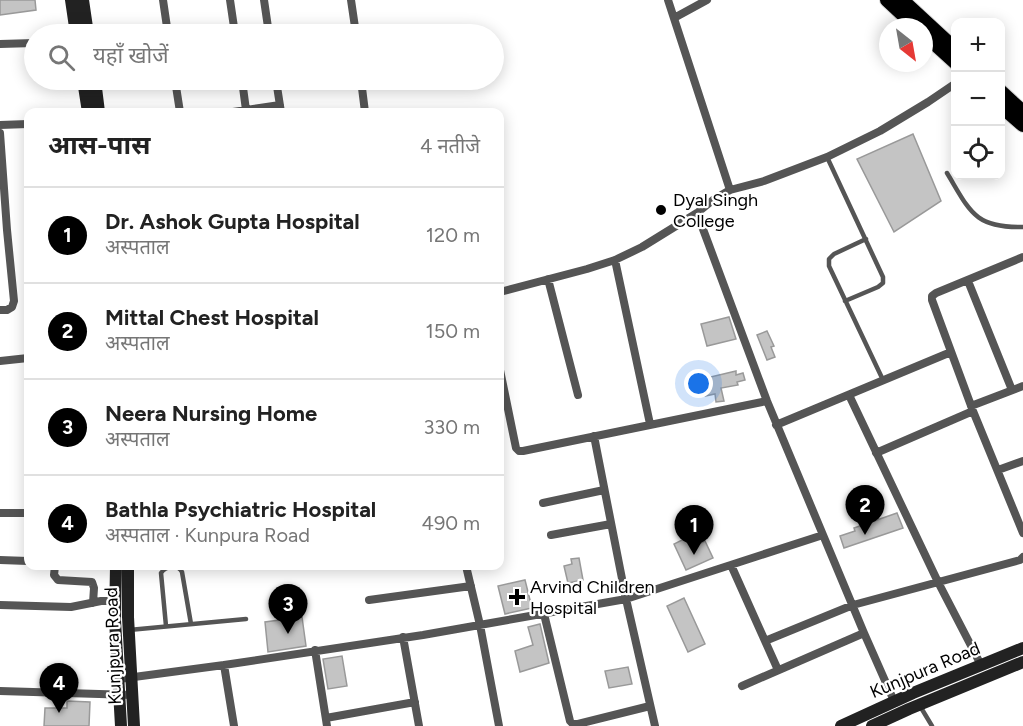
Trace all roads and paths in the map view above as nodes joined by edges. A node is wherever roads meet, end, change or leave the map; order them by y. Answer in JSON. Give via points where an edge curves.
{"nodes":[{"id":1,"x":71,"y":0,"type":"edge"},
{"id":2,"x":83,"y":0,"type":"edge"},
{"id":3,"x":165,"y":0,"type":"edge"},
{"id":4,"x":230,"y":0,"type":"edge"},
{"id":5,"x":264,"y":0,"type":"edge"},
{"id":6,"x":351,"y":0,"type":"edge"},
{"id":7,"x":668,"y":0,"type":"edge"},
{"id":8,"x":707,"y":0,"type":"edge"},
{"id":9,"x":887,"y":0,"type":"edge"},
{"id":10,"x":905,"y":7,"type":"edge"},
{"id":11,"x":674,"y":18,"type":"junction"},
{"id":12,"x":75,"y":24,"type":"edge"},
{"id":13,"x":87,"y":24,"type":"edge"},
{"id":14,"x":167,"y":24,"type":"edge"},
{"id":15,"x":234,"y":24,"type":"edge"},
{"id":16,"x":268,"y":24,"type":"edge"},
{"id":17,"x":355,"y":24,"type":"edge"},
{"id":18,"x":933,"y":42,"type":"edge"},
{"id":19,"x":24,"y":43,"type":"edge"},
{"id":20,"x":0,"y":44,"type":"edge"},
{"id":21,"x":951,"y":46,"type":"edge"},
{"id":22,"x":951,"y":58,"type":"edge"},
{"id":23,"x":951,"y":86,"type":"edge"},
{"id":24,"x":85,"y":90,"type":"edge"},
{"id":25,"x":96,"y":90,"type":"edge"},
{"id":26,"x":177,"y":90,"type":"edge"},
{"id":27,"x":243,"y":90,"type":"edge"},
{"id":28,"x":278,"y":90,"type":"edge"},
{"id":29,"x":362,"y":90,"type":"edge"},
{"id":30,"x":1005,"y":96,"type":"edge"},
{"id":31,"x":87,"y":108,"type":"edge"},
{"id":32,"x":98,"y":108,"type":"edge"},
{"id":33,"x":179,"y":108,"type":"edge"},
{"id":34,"x":246,"y":108,"type":"edge"},
{"id":35,"x":281,"y":108,"type":"edge"},
{"id":36,"x":364,"y":108,"type":"edge"},
{"id":37,"x":1005,"y":109,"type":"edge"},
{"id":38,"x":1023,"y":112,"type":"edge"},
{"id":39,"x":24,"y":124,"type":"edge"},
{"id":40,"x":0,"y":125,"type":"edge"},
{"id":41,"x":1023,"y":125,"type":"edge"},
{"id":42,"x":0,"y":133,"type":"edge"},
{"id":43,"x":827,"y":158,"type":"junction"},
{"id":44,"x":947,"y":173,"type":"dead end"},
{"id":45,"x":2,"y":178,"type":"edge"},
{"id":46,"x":730,"y":190,"type":"junction"},
{"id":47,"x":697,"y":213,"type":"junction"},
{"id":48,"x":1023,"y":227,"type":"edge"},
{"id":49,"x":3,"y":230,"type":"edge"},
{"id":50,"x":866,"y":239,"type":"junction"},
{"id":51,"x":1023,"y":257,"type":"edge"},
{"id":52,"x":615,"y":260,"type":"junction"},
{"id":53,"x":548,"y":279,"type":"junction"},
{"id":54,"x":968,"y":281,"type":"junction"},
{"id":55,"x":504,"y":291,"type":"edge"},
{"id":56,"x":845,"y":301,"type":"junction"},
{"id":57,"x":0,"y":310,"type":"edge"},
{"id":58,"x":951,"y":352,"type":"junction"},
{"id":59,"x":24,"y":358,"type":"edge"},
{"id":60,"x":0,"y":361,"type":"edge"},
{"id":61,"x":884,"y":380,"type":"junction"},
{"id":62,"x":1023,"y":386,"type":"edge"},
{"id":63,"x":504,"y":390,"type":"edge"},
{"id":64,"x":1012,"y":390,"type":"junction"},
{"id":65,"x":578,"y":395,"type":"dead end"},
{"id":66,"x":849,"y":395,"type":"junction"},
{"id":67,"x":767,"y":401,"type":"junction"},
{"id":68,"x":972,"y":409,"type":"junction"},
{"id":69,"x":650,"y":424,"type":"junction"},
{"id":70,"x":777,"y":424,"type":"junction"},
{"id":71,"x":594,"y":436,"type":"junction"},
{"id":72,"x":876,"y":453,"type":"junction"},
{"id":73,"x":1023,"y":461,"type":"edge"},
{"id":74,"x":998,"y":470,"type":"junction"},
{"id":75,"x":604,"y":490,"type":"junction"},
{"id":76,"x":543,"y":503,"type":"dead end"},
{"id":77,"x":0,"y":513,"type":"edge"},
{"id":78,"x":24,"y":513,"type":"edge"},
{"id":79,"x":611,"y":524,"type":"junction"},
{"id":80,"x":1023,"y":533,"type":"edge"},
{"id":81,"x":550,"y":535,"type":"dead end"},
{"id":82,"x":823,"y":535,"type":"junction"},
{"id":83,"x":1023,"y":557,"type":"edge"},
{"id":84,"x":0,"y":560,"type":"edge"},
{"id":85,"x":24,"y":561,"type":"edge"},
{"id":86,"x":731,"y":565,"type":"junction"},
{"id":87,"x":55,"y":570,"type":"edge"},
{"id":88,"x":116,"y":570,"type":"edge"},
{"id":89,"x":128,"y":570,"type":"edge"},
{"id":90,"x":164,"y":570,"type":"edge"},
{"id":91,"x":180,"y":570,"type":"edge"},
{"id":92,"x":467,"y":570,"type":"edge"},
{"id":93,"x":938,"y":582,"type":"junction"},
{"id":94,"x":471,"y":586,"type":"junction"},
{"id":95,"x":626,"y":599,"type":"junction"},
{"id":96,"x":369,"y":600,"type":"dead end"},
{"id":97,"x":116,"y":602,"type":"junction"},
{"id":98,"x":93,"y":603,"type":"junction"},
{"id":99,"x":853,"y":605,"type":"junction"},
{"id":100,"x":0,"y":606,"type":"edge"},
{"id":101,"x":544,"y":614,"type":"junction"},
{"id":102,"x":246,"y":618,"type":"dead end"},
{"id":103,"x":192,"y":624,"type":"junction"},
{"id":104,"x":480,"y":625,"type":"junction"},
{"id":105,"x":166,"y":626,"type":"junction"},
{"id":106,"x":122,"y":631,"type":"junction"},
{"id":107,"x":864,"y":633,"type":"junction"},
{"id":108,"x":403,"y":637,"type":"junction"},
{"id":109,"x":765,"y":641,"type":"junction"},
{"id":110,"x":1023,"y":648,"type":"edge"},
{"id":111,"x":315,"y":650,"type":"junction"},
{"id":112,"x":1023,"y":662,"type":"edge"},
{"id":113,"x":224,"y":665,"type":"junction"},
{"id":114,"x":981,"y":665,"type":"junction"},
{"id":115,"x":778,"y":670,"type":"junction"},
{"id":116,"x":125,"y":678,"type":"junction"},
{"id":117,"x":742,"y":686,"type":"dead end"},
{"id":118,"x":0,"y":691,"type":"edge"},
{"id":119,"x":913,"y":693,"type":"junction"},
{"id":120,"x":126,"y":695,"type":"junction"},
{"id":121,"x":415,"y":702,"type":"junction"},
{"id":122,"x":919,"y":705,"type":"junction"},
{"id":123,"x":650,"y":706,"type":"junction"},
{"id":124,"x":888,"y":714,"type":"edge"},
{"id":125,"x":326,"y":722,"type":"edge"},
{"id":126,"x":121,"y":726,"type":"edge"},
{"id":127,"x":134,"y":726,"type":"edge"},
{"id":128,"x":234,"y":726,"type":"edge"},
{"id":129,"x":419,"y":726,"type":"edge"},
{"id":130,"x":498,"y":726,"type":"edge"},
{"id":131,"x":655,"y":726,"type":"edge"},
{"id":132,"x":841,"y":726,"type":"edge"},
{"id":133,"x":872,"y":726,"type":"edge"},
{"id":134,"x":932,"y":726,"type":"edge"}],
"edges":[{"from":1,"to":12,"type":"street"},
{"from":2,"to":13,"type":"street"},
{"from":3,"to":14,"type":"street"},
{"from":4,"to":15,"type":"street"},
{"from":5,"to":16,"type":"street"},
{"from":6,"to":17,"type":"street"},
{"from":7,"to":11,"type":"street"},
{"from":8,"to":11,"type":"street"},
{"from":9,"to":10,"type":"main road"},
{"from":10,"to":21,"type":"main road"},
{"from":11,"to":46,"type":"street"},
{"from":18,"to":22,"type":"main road"},
{"from":19,"to":20,"type":"street"},
{"from":23,"to":43,"type":"street","via":[[880,131]]},
{"from":24,"to":31,"type":"street"},
{"from":25,"to":32,"type":"street"},
{"from":26,"to":33,"type":"street"},
{"from":27,"to":34,"type":"street"},
{"from":28,"to":35,"type":"street"},
{"from":29,"to":36,"type":"street"},
{"from":30,"to":38,"type":"main road"},
{"from":37,"to":41,"type":"main road"},
{"from":39,"to":40,"type":"street"},
{"from":42,"to":45,"type":"street"},
{"from":43,"to":46,"type":"street"},
{"from":43,"to":50,"type":"lane"},
{"from":44,"to":48,"type":"lane","via":[[979,219],[989,224]]},
{"from":45,"to":49,"type":"street"},
{"from":46,"to":47,"type":"street"},
{"from":47,"to":52,"type":"street"},
{"from":47,"to":67,"type":"street"},
{"from":49,"to":57,"type":"street","via":[[14,301],[12,307]]},
{"from":50,"to":56,"type":"lane","via":[[829,259]]},
{"from":50,"to":56,"type":"lane","via":[[883,283]]},
{"from":51,"to":54,"type":"street"},
{"from":52,"to":53,"type":"street"},
{"from":52,"to":69,"type":"street"},
{"from":53,"to":55,"type":"street"},
{"from":53,"to":65,"type":"street"},
{"from":54,"to":58,"type":"street","via":[[932,296]]},
{"from":54,"to":64,"type":"street"},
{"from":56,"to":61,"type":"lane"},
{"from":58,"to":61,"type":"street"},
{"from":58,"to":68,"type":"street"},
{"from":59,"to":60,"type":"street"},
{"from":61,"to":66,"type":"street"},
{"from":62,"to":64,"type":"street"},
{"from":63,"to":71,"type":"street","via":[[519,451]]},
{"from":64,"to":68,"type":"street"},
{"from":66,"to":70,"type":"street"},
{"from":66,"to":72,"type":"street"},
{"from":67,"to":69,"type":"street"},
{"from":67,"to":70,"type":"street"},
{"from":68,"to":72,"type":"street"},
{"from":68,"to":74,"type":"street"},
{"from":69,"to":71,"type":"street"},
{"from":70,"to":82,"type":"street"},
{"from":71,"to":75,"type":"street"},
{"from":72,"to":93,"type":"street"},
{"from":73,"to":74,"type":"street"},
{"from":74,"to":80,"type":"street"},
{"from":75,"to":76,"type":"street"},
{"from":75,"to":79,"type":"street"},
{"from":77,"to":78,"type":"street"},
{"from":79,"to":81,"type":"street"},
{"from":79,"to":95,"type":"street"},
{"from":82,"to":86,"type":"street"},
{"from":82,"to":99,"type":"street"},
{"from":83,"to":93,"type":"street"},
{"from":84,"to":85,"type":"street"},
{"from":86,"to":95,"type":"street"},
{"from":86,"to":109,"type":"street"},
{"from":87,"to":98,"type":"street","via":[[58,580],[92,582]]},
{"from":88,"to":97,"type":"street"},
{"from":89,"to":106,"type":"street","name":"Kunjpura Road"},
{"from":90,"to":105,"type":"lane","via":[[161,573]]},
{"from":91,"to":103,"type":"lane"},
{"from":92,"to":94,"type":"street"},
{"from":93,"to":99,"type":"street"},
{"from":93,"to":114,"type":"street"},
{"from":94,"to":96,"type":"street"},
{"from":94,"to":104,"type":"street"},
{"from":95,"to":101,"type":"street"},
{"from":95,"to":123,"type":"street"},
{"from":97,"to":98,"type":"street"},
{"from":97,"to":106,"type":"street"},
{"from":98,"to":100,"type":"street","via":[[71,607]]},
{"from":99,"to":107,"type":"street"},
{"from":99,"to":109,"type":"street"},
{"from":101,"to":104,"type":"street"},
{"from":101,"to":123,"type":"street","via":[[573,724]]},
{"from":102,"to":103,"type":"lane"},
{"from":103,"to":105,"type":"lane"},
{"from":104,"to":108,"type":"street"},
{"from":104,"to":130,"type":"street"},
{"from":105,"to":106,"type":"lane"},
{"from":106,"to":116,"type":"street","name":"Kunjpura Road"},
{"from":107,"to":115,"type":"street"},
{"from":107,"to":124,"type":"street"},
{"from":108,"to":111,"type":"street"},
{"from":108,"to":121,"type":"street"},
{"from":109,"to":115,"type":"street"},
{"from":110,"to":114,"type":"street","name":"Kunjpura Road"},
{"from":111,"to":113,"type":"street"},
{"from":111,"to":125,"type":"street"},
{"from":112,"to":122,"type":"street","name":"Kunjpura Road"},
{"from":113,"to":116,"type":"street"},
{"from":113,"to":128,"type":"street"},
{"from":114,"to":119,"type":"street","name":"Kunjpura Road"},
{"from":115,"to":117,"type":"street"},
{"from":116,"to":120,"type":"street","name":"Kunjpura Road"},
{"from":118,"to":120,"type":"street"},
{"from":119,"to":122,"type":"lane"},
{"from":119,"to":124,"type":"street","name":"Kunjpura Road"},
{"from":120,"to":126,"type":"street"},
{"from":120,"to":127,"type":"street","name":"Kunjpura Road"},
{"from":121,"to":125,"type":"street"},
{"from":121,"to":129,"type":"street"},
{"from":122,"to":124,"type":"street","name":"Kunjpura Road"},
{"from":122,"to":134,"type":"lane"},
{"from":123,"to":131,"type":"street"},
{"from":124,"to":132,"type":"street","name":"Kunjpura Road"},
{"from":124,"to":133,"type":"street","name":"Kunjpura Road"}]}
